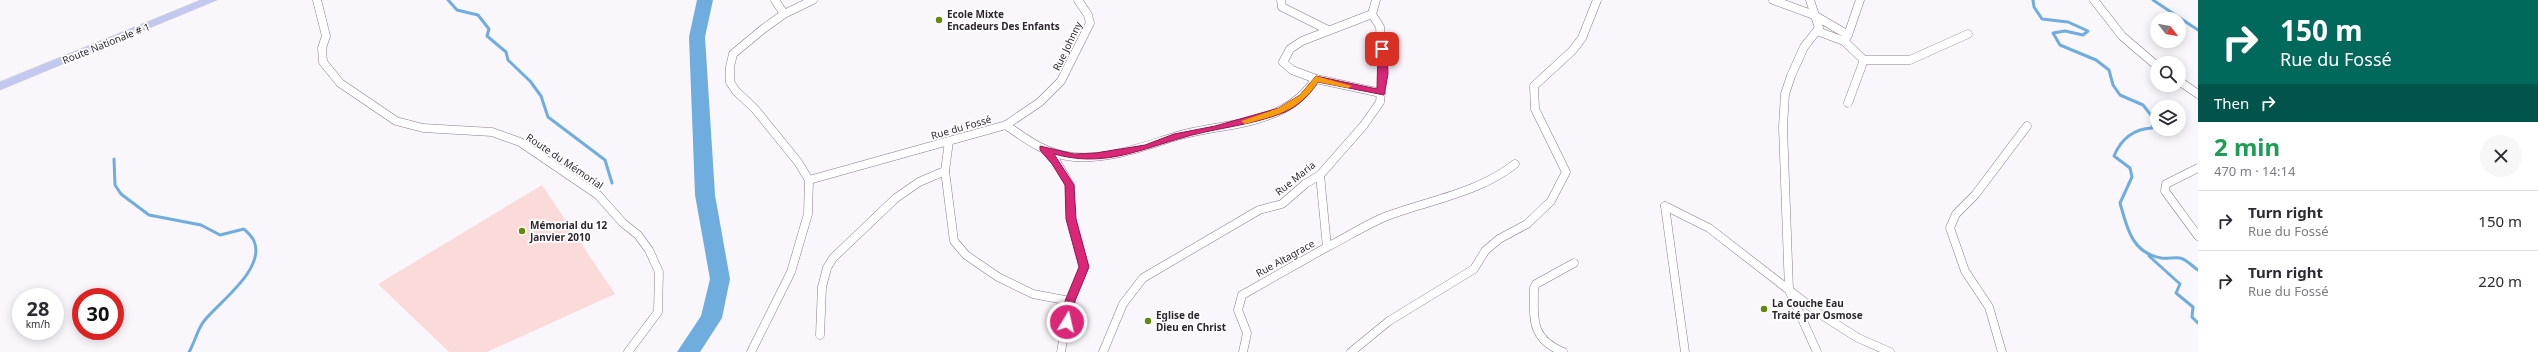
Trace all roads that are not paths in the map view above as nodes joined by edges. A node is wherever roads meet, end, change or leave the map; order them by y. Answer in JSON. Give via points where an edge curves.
{"nodes":[{"id":1,"x":211,"y":0,"type":"edge"},
{"id":2,"x":317,"y":0,"type":"edge"},
{"id":3,"x":775,"y":0,"type":"edge"},
{"id":4,"x":813,"y":0,"type":"edge"},
{"id":5,"x":1078,"y":0,"type":"edge"},
{"id":6,"x":1281,"y":0,"type":"edge"},
{"id":7,"x":1376,"y":0,"type":"edge"},
{"id":8,"x":1597,"y":0,"type":"edge"},
{"id":9,"x":1773,"y":0,"type":"edge"},
{"id":10,"x":1810,"y":0,"type":"edge"},
{"id":11,"x":1860,"y":0,"type":"edge"},
{"id":12,"x":2094,"y":0,"type":"edge"},
{"id":13,"x":784,"y":14,"type":"junction"},
{"id":14,"x":1372,"y":14,"type":"junction"},
{"id":15,"x":1814,"y":15,"type":"junction"},
{"id":16,"x":1328,"y":30,"type":"junction"},
{"id":17,"x":1817,"y":31,"type":"junction"},
{"id":18,"x":1968,"y":34,"type":"dead end"},
{"id":19,"x":1846,"y":38,"type":"junction"},
{"id":20,"x":1864,"y":60,"type":"junction"},
{"id":21,"x":2150,"y":61,"type":"edge"},
{"id":22,"x":1316,"y":79,"type":"junction"},
{"id":23,"x":0,"y":86,"type":"edge"},
{"id":24,"x":2186,"y":86,"type":"edge"},
{"id":25,"x":1381,"y":93,"type":"junction"},
{"id":26,"x":2198,"y":94,"type":"edge"},
{"id":27,"x":1848,"y":103,"type":"dead end"},
{"id":28,"x":1006,"y":125,"type":"junction"},
{"id":29,"x":2027,"y":126,"type":"dead end"},
{"id":30,"x":949,"y":141,"type":"junction"},
{"id":31,"x":1043,"y":148,"type":"junction"},
{"id":32,"x":1515,"y":164,"type":"dead end"},
{"id":33,"x":2198,"y":168,"type":"edge"},
{"id":34,"x":945,"y":171,"type":"junction"},
{"id":35,"x":1320,"y":175,"type":"junction"},
{"id":36,"x":809,"y":180,"type":"junction"},
{"id":37,"x":2198,"y":236,"type":"edge"},
{"id":38,"x":1327,"y":247,"type":"junction"},
{"id":39,"x":1574,"y":263,"type":"dead end"},
{"id":40,"x":1789,"y":290,"type":"junction"},
{"id":41,"x":1070,"y":301,"type":"junction"},
{"id":42,"x":820,"y":335,"type":"dead end"},
{"id":43,"x":628,"y":352,"type":"edge"},
{"id":44,"x":752,"y":352,"type":"edge"},
{"id":45,"x":1061,"y":352,"type":"edge"},
{"id":46,"x":1103,"y":352,"type":"edge"},
{"id":47,"x":1244,"y":352,"type":"edge"},
{"id":48,"x":1351,"y":352,"type":"edge"},
{"id":49,"x":1563,"y":352,"type":"edge"},
{"id":50,"x":1685,"y":352,"type":"edge"},
{"id":51,"x":1817,"y":352,"type":"edge"},
{"id":52,"x":1890,"y":352,"type":"edge"},
{"id":53,"x":2002,"y":352,"type":"edge"}],
"edges":[{"from":1,"to":23,"type":"main road","name":"Route Nationale # 1"},
{"from":2,"to":43,"type":"street","name":"Route du Mémorial","via":[[326,36],[322,48],[323,62],[340,83],[396,121],[423,128],[492,132],[520,142],[598,195],[623,223],[638,235],[649,250],[659,272],[660,294],[658,312]]},
{"from":3,"to":13,"type":"street"},
{"from":4,"to":13,"type":"street"},
{"from":5,"to":28,"type":"street","name":"Rue Johnny","via":[[1090,23],[1066,75],[1046,97]]},
{"from":6,"to":16,"type":"street","via":[[1282,7]]},
{"from":7,"to":14,"type":"street"},
{"from":8,"to":48,"type":"street","via":[[1582,38],[1534,86],[1532,94],[1536,114],[1563,159],[1566,172],[1551,201],[1527,224],[1499,239],[1485,251],[1474,269],[1389,320]]},
{"from":9,"to":15,"type":"street"},
{"from":10,"to":15,"type":"street"},
{"from":11,"to":19,"type":"street"},
{"from":12,"to":21,"type":"street","via":[[2108,22]]},
{"from":13,"to":36,"type":"street","via":[[733,54],[730,82],[798,162]]},
{"from":14,"to":16,"type":"street"},
{"from":14,"to":25,"type":"street","name":"Rue Maria","via":[[1380,27],[1382,40]]},
{"from":15,"to":17,"type":"street","via":[[1819,28]]},
{"from":15,"to":19,"type":"street"},
{"from":16,"to":22,"type":"street","via":[[1290,49],[1283,62],[1292,70]]},
{"from":17,"to":19,"type":"street"},
{"from":17,"to":40,"type":"street","via":[[1804,47],[1785,94],[1783,127]]},
{"from":18,"to":20,"type":"street","via":[[1910,60]]},
{"from":19,"to":20,"type":"street"},
{"from":20,"to":27,"type":"street"},
{"from":22,"to":25,"type":"street"},
{"from":22,"to":31,"type":"street","name":"Rue du Fossé","via":[[1303,97],[1282,110],[1216,129],[1178,136],[1147,147],[1074,157]]},
{"from":24,"to":26,"type":"street"},
{"from":25,"to":35,"type":"street","name":"Rue Maria","via":[[1380,102],[1364,125]]},
{"from":28,"to":30,"type":"street","name":"Rue du Fossé"},
{"from":28,"to":31,"type":"street","name":"Rue du Fossé"},
{"from":29,"to":53,"type":"street","via":[[1975,194],[1956,214],[1950,228],[1965,271],[1989,307]]},
{"from":30,"to":34,"type":"street"},
{"from":30,"to":36,"type":"street","name":"Rue du Fossé"},
{"from":31,"to":41,"type":"street","via":[[1056,162],[1070,185],[1071,219],[1084,267]]},
{"from":32,"to":38,"type":"street","via":[[1497,178],[1387,216]]},
{"from":33,"to":37,"type":"street","via":[[2166,184],[2165,191]]},
{"from":34,"to":41,"type":"street","via":[[954,241],[966,255],[998,277],[1033,294]]},
{"from":34,"to":42,"type":"street","via":[[919,182],[890,202],[830,261],[820,293]]},
{"from":35,"to":38,"type":"street","name":"Rue Altagrace"},
{"from":35,"to":46,"type":"street","name":"Rue Maria","via":[[1282,204],[1259,210],[1143,278],[1122,304]]},
{"from":36,"to":44,"type":"street","via":[[808,214],[791,272]]},
{"from":38,"to":47,"type":"street","name":"Rue Altagrace","via":[[1242,295],[1238,310],[1247,333]]},
{"from":39,"to":49,"type":"street","via":[[1536,284],[1534,288],[1535,330],[1542,342]]},
{"from":40,"to":50,"type":"street","via":[[1709,228],[1665,206]]},
{"from":40,"to":51,"type":"street"},
{"from":40,"to":52,"type":"street","via":[[1858,338]]},
{"from":41,"to":45,"type":"street"}]}
